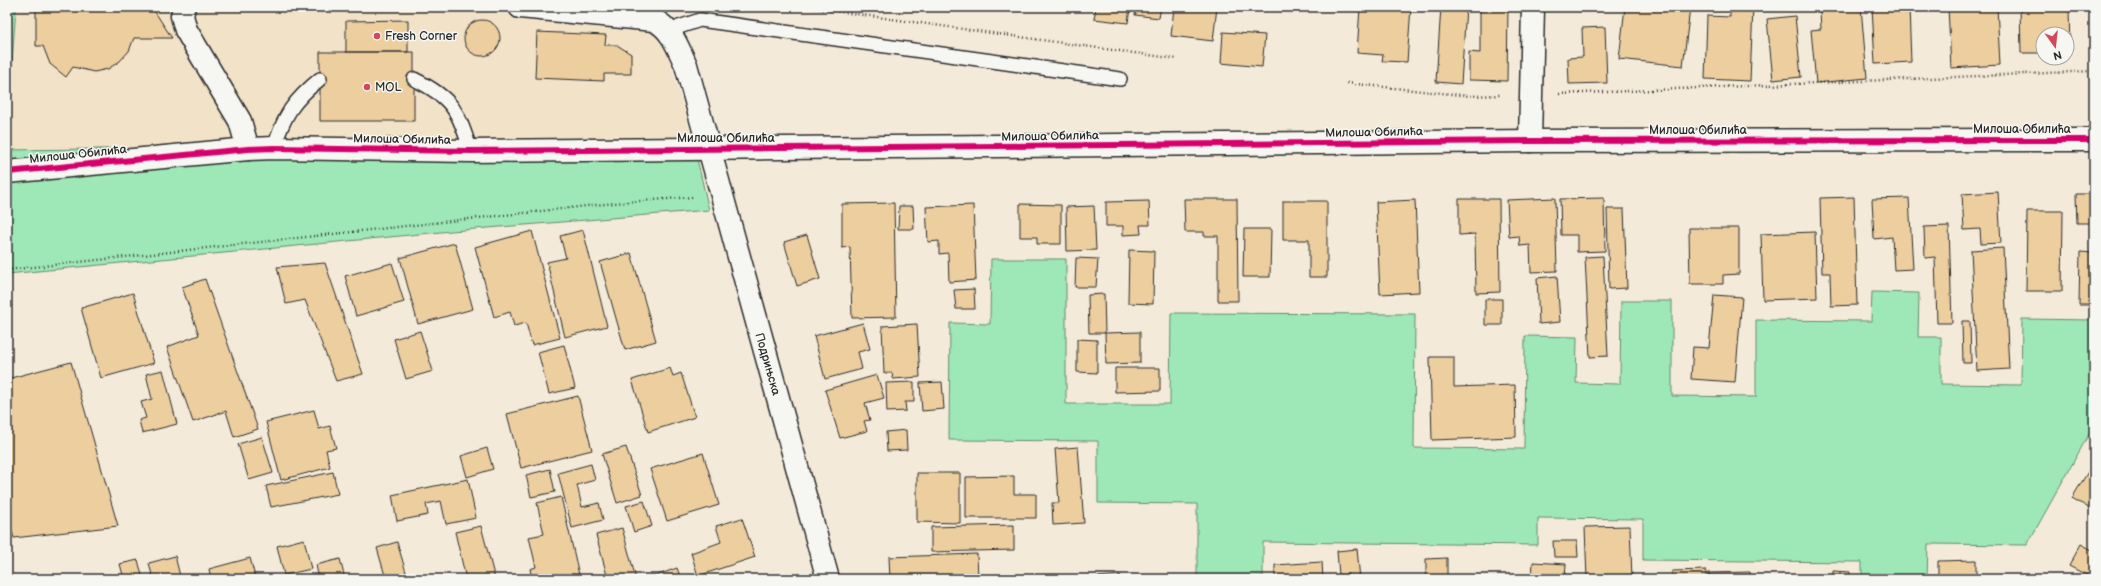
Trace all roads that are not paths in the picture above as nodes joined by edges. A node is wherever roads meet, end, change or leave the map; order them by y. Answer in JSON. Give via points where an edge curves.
{"nodes":[{"id":1,"x":184,"y":7,"type":"edge"},
{"id":2,"x":520,"y":7,"type":"edge"},
{"id":3,"x":1533,"y":7,"type":"edge"},
{"id":4,"x":671,"y":34,"type":"junction"},
{"id":5,"x":320,"y":79,"type":"dead end"},
{"id":6,"x":414,"y":80,"type":"dead end"},
{"id":7,"x":1120,"y":80,"type":"dead end"},
{"id":8,"x":2094,"y":140,"type":"edge"},
{"id":9,"x":1530,"y":141,"type":"junction"},
{"id":10,"x":274,"y":148,"type":"junction"},
{"id":11,"x":248,"y":149,"type":"junction"},
{"id":12,"x":708,"y":149,"type":"junction"},
{"id":13,"x":471,"y":151,"type":"junction"},
{"id":14,"x":7,"y":172,"type":"edge"},
{"id":15,"x":828,"y":579,"type":"edge"}],
"edges":[{"from":1,"to":11,"type":"street","via":[[182,16],[186,30],[240,121]]},
{"from":2,"to":4,"type":"street","via":[[654,20],[663,24]]},
{"from":3,"to":9,"type":"street"},
{"from":4,"to":7,"type":"lane","via":[[679,27],[700,20]]},
{"from":4,"to":12,"type":"street","name":"Подрињска","via":[[686,65]]},
{"from":5,"to":10,"type":"lane","via":[[300,96],[282,123]]},
{"from":6,"to":13,"type":"lane","via":[[438,92],[458,113]]},
{"from":8,"to":9,"type":"street","name":"Милоша Обилића"},
{"from":9,"to":12,"type":"street","name":"Милоша Обилића"},
{"from":10,"to":11,"type":"street","name":"Милоша Обилића"},
{"from":10,"to":13,"type":"street","name":"Милоша Обилића"},
{"from":11,"to":14,"type":"street","name":"Милоша Обилића"},
{"from":12,"to":13,"type":"street","name":"Милоша Обилића"},
{"from":12,"to":15,"type":"street","name":"Подрињска"}]}
